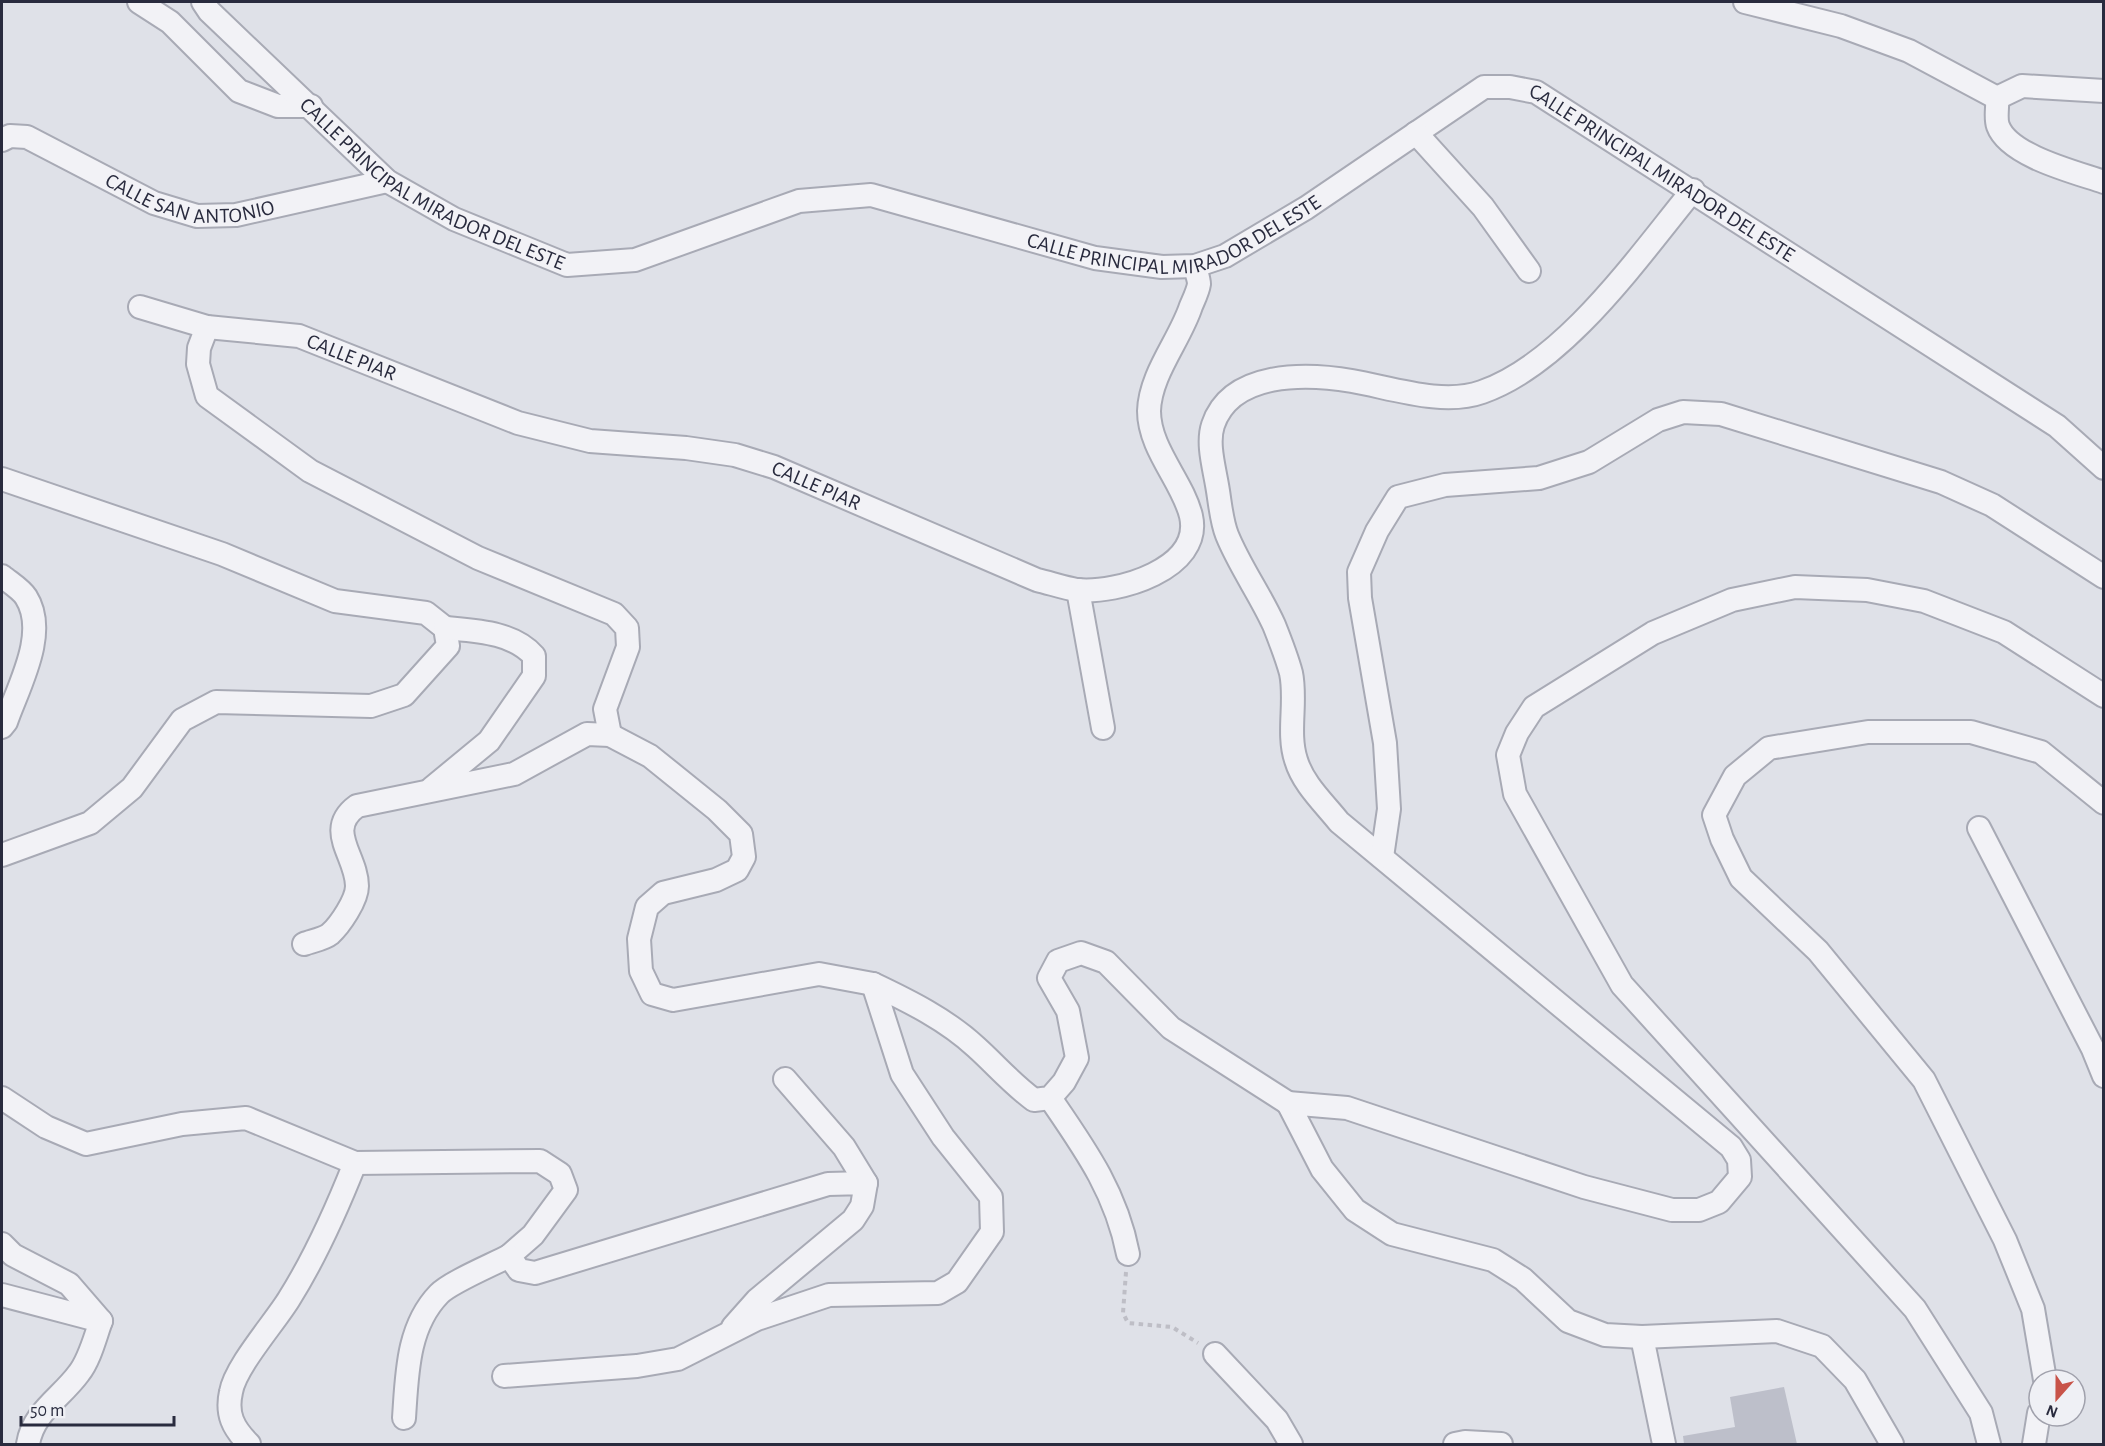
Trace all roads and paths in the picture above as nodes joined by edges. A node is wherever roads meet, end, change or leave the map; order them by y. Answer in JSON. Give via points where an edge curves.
{"nodes":[{"id":1,"x":139,"y":2,"type":"edge"},
{"id":2,"x":203,"y":2,"type":"edge"},
{"id":3,"x":1745,"y":2,"type":"edge"},
{"id":4,"x":2103,"y":92,"type":"edge"},
{"id":5,"x":1998,"y":98,"type":"junction"},
{"id":6,"x":311,"y":106,"type":"junction"},
{"id":7,"x":1416,"y":133,"type":"junction"},
{"id":8,"x":2,"y":140,"type":"edge"},
{"id":9,"x":387,"y":181,"type":"junction"},
{"id":10,"x":2103,"y":182,"type":"edge"},
{"id":11,"x":1693,"y":190,"type":"junction"},
{"id":12,"x":1195,"y":266,"type":"junction"},
{"id":13,"x":1529,"y":272,"type":"dead end"},
{"id":14,"x":140,"y":307,"type":"dead end"},
{"id":15,"x":207,"y":327,"type":"junction"},
{"id":16,"x":2103,"y":468,"type":"edge"},
{"id":17,"x":2,"y":479,"type":"edge"},
{"id":18,"x":2,"y":576,"type":"edge"},
{"id":19,"x":2103,"y":577,"type":"edge"},
{"id":20,"x":1078,"y":590,"type":"junction"},
{"id":21,"x":445,"y":628,"type":"junction"},
{"id":22,"x":2103,"y":696,"type":"edge"},
{"id":23,"x":2,"y":727,"type":"edge"},
{"id":24,"x":1103,"y":728,"type":"dead end"},
{"id":25,"x":610,"y":735,"type":"junction"},
{"id":26,"x":429,"y":791,"type":"junction"},
{"id":27,"x":2103,"y":803,"type":"edge"},
{"id":28,"x":1979,"y":828,"type":"dead end"},
{"id":29,"x":2,"y":855,"type":"edge"},
{"id":30,"x":1382,"y":857,"type":"junction"},
{"id":31,"x":304,"y":944,"type":"dead end"},
{"id":32,"x":873,"y":984,"type":"junction"},
{"id":33,"x":2103,"y":1076,"type":"edge"},
{"id":34,"x":785,"y":1079,"type":"dead end"},
{"id":35,"x":2,"y":1098,"type":"edge"},
{"id":36,"x":1050,"y":1098,"type":"junction"},
{"id":37,"x":1288,"y":1103,"type":"junction"},
{"id":38,"x":355,"y":1163,"type":"junction"},
{"id":39,"x":866,"y":1183,"type":"junction"},
{"id":40,"x":2,"y":1244,"type":"edge"},
{"id":41,"x":1128,"y":1254,"type":"joint"},
{"id":42,"x":508,"y":1256,"type":"junction"},
{"id":43,"x":2,"y":1295,"type":"edge"},
{"id":44,"x":101,"y":1321,"type":"junction"},
{"id":45,"x":727,"y":1334,"type":"junction"},
{"id":46,"x":1642,"y":1337,"type":"junction"},
{"id":47,"x":1215,"y":1354,"type":"joint"},
{"id":48,"x":2043,"y":1368,"type":"edge"},
{"id":49,"x":504,"y":1376,"type":"dead end"},
{"id":50,"x":404,"y":1418,"type":"dead end"},
{"id":51,"x":2037,"y":1428,"type":"edge"},
{"id":52,"x":28,"y":1444,"type":"edge"},
{"id":53,"x":249,"y":1444,"type":"edge"},
{"id":54,"x":1291,"y":1444,"type":"edge"},
{"id":55,"x":1455,"y":1444,"type":"edge"},
{"id":56,"x":1501,"y":1444,"type":"edge"},
{"id":57,"x":1664,"y":1444,"type":"edge"},
{"id":58,"x":1892,"y":1444,"type":"edge"},
{"id":59,"x":1989,"y":1444,"type":"edge"},
{"id":60,"x":2034,"y":1444,"type":"edge"}],
"edges":[{"from":1,"to":6,"type":"street","via":[[170,22],[239,91],[278,106]]},
{"from":2,"to":6,"type":"street","name":"CALLE PRINCIPAL MIRADOR DEL ESTE"},
{"from":3,"to":5,"type":"street","via":[[1841,26],[1910,51]]},
{"from":4,"to":5,"type":"street","via":[[2022,86]]},
{"from":5,"to":10,"type":"street","via":[[1998,126],[2014,146]]},
{"from":6,"to":9,"type":"street","name":"CALLE PRINCIPAL MIRADOR DEL ESTE"},
{"from":7,"to":11,"type":"street","name":"CALLE PRINCIPAL MIRADOR DEL ESTE","via":[[1484,87],[1536,92]]},
{"from":7,"to":12,"type":"street","name":"CALLE PRINCIPAL MIRADOR DEL ESTE","via":[[1306,208],[1225,256]]},
{"from":7,"to":13,"type":"street","via":[[1483,207]]},
{"from":8,"to":9,"type":"street","name":"CALLE SAN ANTONIO","via":[[10,136],[27,137],[154,202],[198,216],[236,215]]},
{"from":9,"to":12,"type":"street","name":"CALLE PRINCIPAL MIRADOR DEL ESTE","via":[[454,219],[567,265],[635,260],[799,201],[871,195],[1095,258],[1162,267]]},
{"from":11,"to":16,"type":"street","name":"CALLE PRINCIPAL MIRADOR DEL ESTE","via":[[2057,426]]},
{"from":11,"to":30,"type":"street","via":[[1616,284],[1552,351],[1506,383],[1478,394],[1444,397],[1347,380],[1294,377],[1256,383],[1228,400],[1213,425],[1212,456],[1226,532],[1243,572],[1274,625],[1291,674],[1295,759],[1310,787],[1339,822]]},
{"from":12,"to":20,"type":"street","name":"CALLE PIAR","via":[[1199,285],[1184,327],[1156,381],[1149,411],[1155,441],[1191,516],[1191,539],[1182,556],[1158,572],[1122,588]]},
{"from":14,"to":15,"type":"street","name":"CALLE PIAR"},
{"from":15,"to":20,"type":"street","name":"CALLE PIAR","via":[[299,336],[518,423],[590,441],[686,448],[774,466],[1037,580]]},
{"from":15,"to":25,"type":"street","via":[[198,364],[207,396],[310,471],[478,558],[614,614],[627,628],[628,647],[604,709]]},
{"from":17,"to":21,"type":"street","via":[[222,554],[335,601],[426,613]]},
{"from":18,"to":23,"type":"street","via":[[26,597],[35,622],[30,650]]},
{"from":19,"to":30,"type":"street","via":[[1992,505],[1941,482],[1721,414],[1683,412],[1666,417],[1589,462],[1539,478],[1445,485],[1398,497],[1359,572],[1385,743],[1389,808]]},
{"from":20,"to":24,"type":"street"},
{"from":21,"to":26,"type":"street","via":[[522,643],[534,656],[534,676],[489,741]]},
{"from":21,"to":29,"type":"street","via":[[448,646],[404,695],[371,706],[216,702],[182,720],[132,788],[90,823]]},
{"from":22,"to":59,"type":"street","via":[[2004,632],[1924,601],[1868,590],[1795,587],[1732,600],[1653,633],[1534,707],[1516,733],[1508,755],[1515,794],[1622,985],[1914,1309],[1981,1413]]},
{"from":25,"to":26,"type":"street","via":[[588,734],[514,774]]},
{"from":25,"to":32,"type":"street","via":[[650,756],[741,834],[744,857],[737,870],[716,880],[663,893],[647,907],[639,939],[640,961],[652,993],[673,1000],[819,974]]},
{"from":26,"to":31,"type":"street","via":[[357,806],[347,813],[342,834],[357,886],[351,904],[329,935]]},
{"from":27,"to":48,"type":"street","via":[[2041,752],[1971,732],[1868,732],[1769,748],[1735,776],[1714,815],[1741,878],[1818,951],[1924,1080],[2005,1240],[2033,1309]]},
{"from":28,"to":33,"type":"street","via":[[2093,1049]]},
{"from":30,"to":37,"type":"street","via":[[1731,1147],[1739,1160],[1740,1177],[1719,1202],[1699,1210],[1672,1210],[1584,1187],[1347,1108]]},
{"from":32,"to":36,"type":"street","via":[[915,1004],[975,1046],[1010,1083],[1034,1100]]},
{"from":32,"to":45,"type":"street","via":[[902,1074],[943,1137],[991,1197],[992,1232],[957,1282],[938,1293],[829,1295]]},
{"from":34,"to":39,"type":"street","via":[[844,1147]]},
{"from":35,"to":38,"type":"street","via":[[46,1127],[86,1144],[182,1124],[246,1118]]},
{"from":36,"to":37,"type":"street","via":[[1077,1058],[1068,1011],[1049,978],[1058,961],[1081,953],[1107,962],[1172,1029]]},
{"from":36,"to":41,"type":"street","via":[[1096,1166],[1121,1221]]},
{"from":37,"to":46,"type":"street","via":[[1322,1169],[1355,1210],[1392,1234],[1493,1260],[1523,1279],[1568,1321],[1605,1335]]},
{"from":38,"to":42,"type":"street","via":[[540,1161],[560,1174],[566,1190],[533,1235]]},
{"from":38,"to":53,"type":"street","via":[[326,1235],[231,1388],[228,1412],[238,1434]]},
{"from":39,"to":42,"type":"street","via":[[828,1184],[535,1273],[519,1270]]},
{"from":39,"to":45,"type":"street","via":[[862,1206],[853,1220],[757,1300]]},
{"from":40,"to":44,"type":"street","via":[[13,1255],[69,1284]]},
{"from":41,"to":47,"type":"path","via":[[1123,1313],[1128,1323],[1172,1328]]},
{"from":42,"to":50,"type":"street","via":[[440,1293],[417,1327],[407,1366]]},
{"from":43,"to":44,"type":"street"},
{"from":44,"to":52,"type":"street","via":[[80,1373],[50,1402],[30,1431]]},
{"from":45,"to":49,"type":"street","via":[[678,1359]]},
{"from":46,"to":57,"type":"street"},
{"from":46,"to":58,"type":"street","via":[[1777,1331],[1822,1347],[1856,1380]]},
{"from":47,"to":54,"type":"street","via":[[1277,1420]]},
{"from":51,"to":60,"type":"street"},
{"from":55,"to":56,"type":"street"}]}
